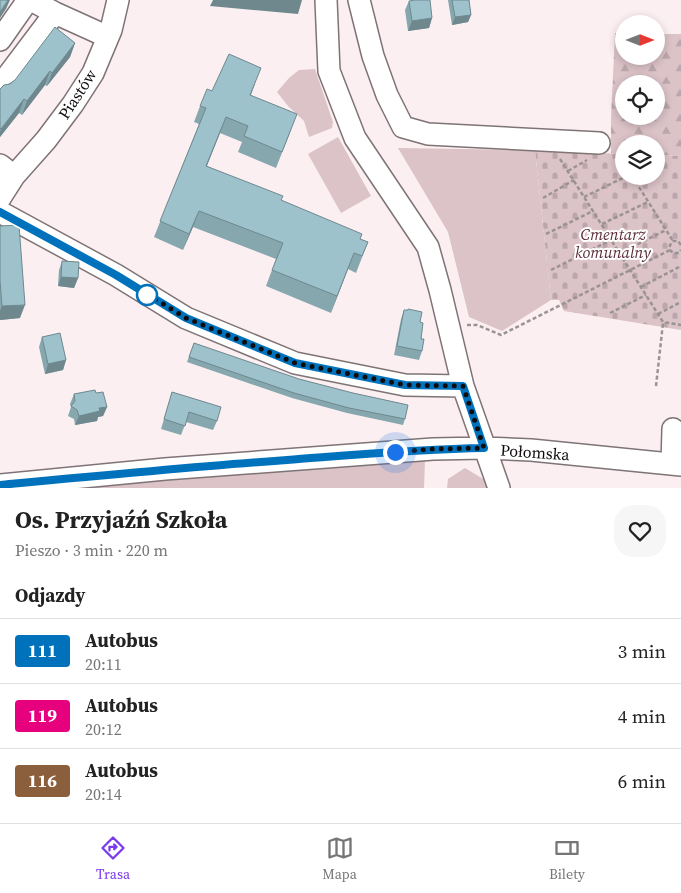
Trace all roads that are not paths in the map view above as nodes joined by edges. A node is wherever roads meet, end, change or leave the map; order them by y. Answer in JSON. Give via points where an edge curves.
{"nodes":[{"id":1,"x":29,"y":0,"type":"edge"},
{"id":2,"x":118,"y":0,"type":"edge"},
{"id":3,"x":326,"y":0,"type":"edge"},
{"id":4,"x":359,"y":0,"type":"edge"},
{"id":5,"x":55,"y":13,"type":"junction"},
{"id":6,"x":108,"y":37,"type":"junction"},
{"id":7,"x":0,"y":40,"type":"edge"},
{"id":8,"x":0,"y":86,"type":"edge"},
{"id":9,"x":593,"y":151,"type":"road end"},
{"id":10,"x":7,"y":171,"type":"edge"},
{"id":11,"x":0,"y":198,"type":"edge"},
{"id":12,"x":0,"y":212,"type":"edge"},
{"id":13,"x":463,"y":386,"type":"junction"},
{"id":14,"x":673,"y":428,"type":"dead end"},
{"id":15,"x":484,"y":448,"type":"junction"},
{"id":16,"x":676,"y":465,"type":"edge"},
{"id":17,"x":0,"y":485,"type":"edge"},
{"id":18,"x":499,"y":488,"type":"edge"}],
"edges":[{"from":1,"to":5,"type":"street"},
{"from":1,"to":7,"type":"street"},
{"from":2,"to":6,"type":"street","name":"Piastów"},
{"from":3,"to":13,"type":"street","via":[[329,71],[355,138],[428,247]]},
{"from":4,"to":9,"type":"street","via":[[373,56],[403,127],[428,134]]},
{"from":5,"to":6,"type":"street"},
{"from":5,"to":8,"type":"street"},
{"from":6,"to":10,"type":"street","name":"Piastów","via":[[93,73],[46,140]]},
{"from":10,"to":11,"type":"street","name":"Piastów"},
{"from":12,"to":13,"type":"street","via":[[116,275],[186,318],[295,363],[405,385]]},
{"from":13,"to":15,"type":"street"},
{"from":14,"to":16,"type":"street"},
{"from":15,"to":16,"type":"street","name":"Połomska"},
{"from":15,"to":17,"type":"street","name":"Połomska","via":[[194,467]]},
{"from":15,"to":18,"type":"street"}]}
